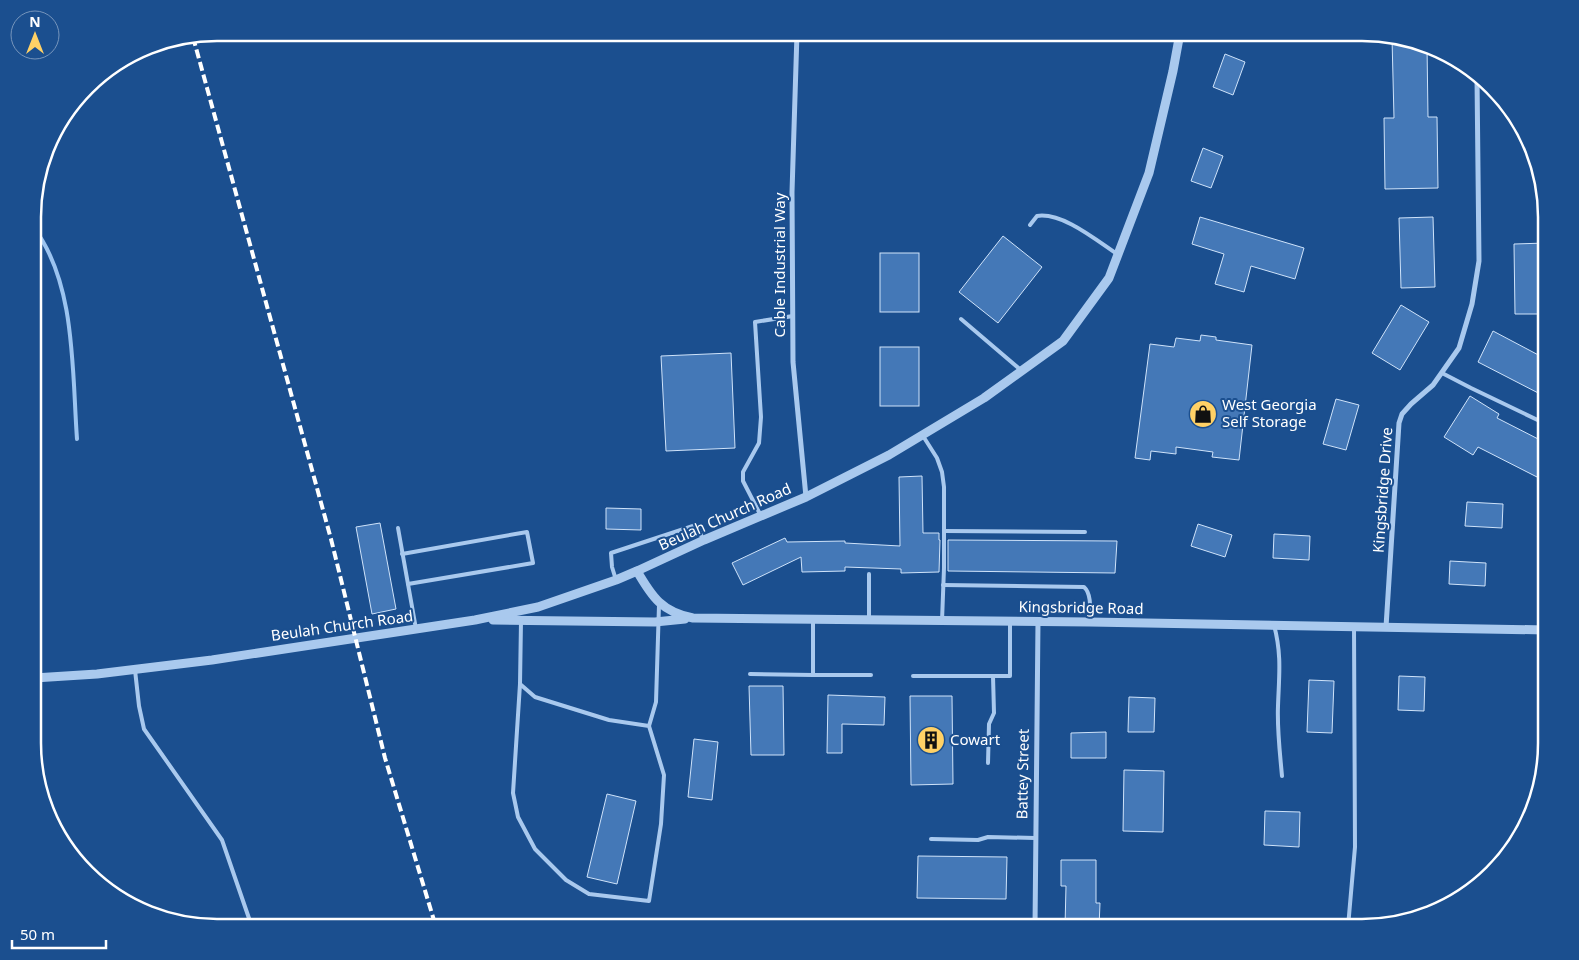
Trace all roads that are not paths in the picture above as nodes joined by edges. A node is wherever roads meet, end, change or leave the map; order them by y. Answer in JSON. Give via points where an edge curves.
{"nodes":[{"id":1,"x":798,"y":41,"type":"edge"},
{"id":2,"x":1178,"y":41,"type":"edge"},
{"id":3,"x":1477,"y":84,"type":"edge"},
{"id":4,"x":1030,"y":225,"type":"dead end"},
{"id":5,"x":1117,"y":254,"type":"junction"},
{"id":6,"x":793,"y":316,"type":"junction"},
{"id":7,"x":961,"y":319,"type":"dead end"},
{"id":8,"x":1022,"y":370,"type":"junction"},
{"id":9,"x":1442,"y":373,"type":"junction"},
{"id":10,"x":1537,"y":420,"type":"edge"},
{"id":11,"x":922,"y":435,"type":"junction"},
{"id":12,"x":806,"y":497,"type":"junction"},
{"id":13,"x":761,"y":516,"type":"junction"},
{"id":14,"x":398,"y":528,"type":"dead end"},
{"id":15,"x":944,"y":530,"type":"junction"},
{"id":16,"x":1085,"y":532,"type":"dead end"},
{"id":17,"x":704,"y":540,"type":"junction"},
{"id":18,"x":402,"y":554,"type":"junction"},
{"id":19,"x":637,"y":571,"type":"junction"},
{"id":20,"x":868,"y":574,"type":"dead end"},
{"id":21,"x":616,"y":580,"type":"junction"},
{"id":22,"x":408,"y":584,"type":"junction"},
{"id":23,"x":943,"y":585,"type":"junction"},
{"id":24,"x":659,"y":603,"type":"junction"},
{"id":25,"x":521,"y":616,"type":"junction"},
{"id":26,"x":693,"y":618,"type":"junction"},
{"id":27,"x":813,"y":620,"type":"junction"},
{"id":28,"x":869,"y":620,"type":"junction"},
{"id":29,"x":659,"y":621,"type":"junction"},
{"id":30,"x":942,"y":621,"type":"junction"},
{"id":31,"x":1010,"y":621,"type":"junction"},
{"id":32,"x":1038,"y":621,"type":"junction"},
{"id":33,"x":1090,"y":622,"type":"junction"},
{"id":34,"x":1274,"y":625,"type":"junction"},
{"id":35,"x":1354,"y":627,"type":"junction"},
{"id":36,"x":1386,"y":627,"type":"junction"},
{"id":37,"x":416,"y":629,"type":"junction"},
{"id":38,"x":1538,"y":630,"type":"edge"},
{"id":39,"x":135,"y":670,"type":"junction"},
{"id":40,"x":750,"y":674,"type":"dead end"},
{"id":41,"x":813,"y":675,"type":"junction"},
{"id":42,"x":871,"y":675,"type":"dead end"},
{"id":43,"x":913,"y":676,"type":"dead end"},
{"id":44,"x":994,"y":676,"type":"junction"},
{"id":45,"x":41,"y":678,"type":"edge"},
{"id":46,"x":520,"y":684,"type":"junction"},
{"id":47,"x":649,"y":726,"type":"junction"},
{"id":48,"x":988,"y":763,"type":"dead end"},
{"id":49,"x":1282,"y":776,"type":"dead end"},
{"id":50,"x":1035,"y":838,"type":"junction"},
{"id":51,"x":931,"y":839,"type":"dead end"},
{"id":52,"x":1034,"y":918,"type":"edge"},
{"id":53,"x":1349,"y":918,"type":"edge"},
{"id":54,"x":249,"y":919,"type":"edge"}],
"edges":[{"from":1,"to":6,"type":"street","name":"Cable Industrial Way","via":[[792,192]]},
{"from":2,"to":5,"type":"street","name":"Beulah Church Road","via":[[1149,173]]},
{"from":3,"to":9,"type":"street","name":"Kingsbridge Drive","via":[[1479,260],[1472,304],[1459,348]]},
{"from":4,"to":5,"type":"lane","via":[[1036,216],[1058,218]]},
{"from":5,"to":8,"type":"street","name":"Beulah Church Road","via":[[1109,278],[1063,341]]},
{"from":6,"to":12,"type":"street","name":"Cable Industrial Way","via":[[793,362]]},
{"from":6,"to":13,"type":"lane","via":[[755,322],[761,417],[759,443],[743,472],[743,481]]},
{"from":7,"to":8,"type":"lane"},
{"from":8,"to":11,"type":"street","name":"Beulah Church Road","via":[[984,398]]},
{"from":9,"to":10,"type":"lane"},
{"from":9,"to":36,"type":"street","name":"Kingsbridge Drive","via":[[1402,414],[1399,423]]},
{"from":11,"to":12,"type":"street","name":"Beulah Church Road"},
{"from":11,"to":15,"type":"lane","via":[[942,472]]},
{"from":12,"to":13,"type":"street","name":"Beulah Church Road"},
{"from":13,"to":17,"type":"street","name":"Beulah Church Road"},
{"from":14,"to":18,"type":"lane"},
{"from":15,"to":16,"type":"lane"},
{"from":15,"to":23,"type":"lane"},
{"from":17,"to":19,"type":"street","name":"Beulah Church Road"},
{"from":17,"to":21,"type":"lane","via":[[696,525],[611,553]]},
{"from":18,"to":22,"type":"lane"},
{"from":18,"to":22,"type":"lane","via":[[527,532],[533,563]]},
{"from":19,"to":21,"type":"street","name":"Beulah Church Road"},
{"from":19,"to":24,"type":"street","name":"Kingsbridge Road"},
{"from":20,"to":28,"type":"lane"},
{"from":21,"to":25,"type":"street","name":"Beulah Church Road"},
{"from":22,"to":37,"type":"lane"},
{"from":23,"to":30,"type":"lane"},
{"from":23,"to":33,"type":"lane","via":[[1084,587],[1089,594]]},
{"from":24,"to":26,"type":"street","name":"Kingsbridge Road","via":[[678,615]]},
{"from":24,"to":29,"type":"lane"},
{"from":25,"to":29,"type":"street"},
{"from":25,"to":37,"type":"street","name":"Beulah Church Road"},
{"from":25,"to":46,"type":"lane"},
{"from":26,"to":27,"type":"street","name":"Kingsbridge Road"},
{"from":26,"to":29,"type":"street"},
{"from":27,"to":28,"type":"street","name":"Kingsbridge Road"},
{"from":27,"to":41,"type":"lane"},
{"from":28,"to":30,"type":"street","name":"Kingsbridge Road"},
{"from":29,"to":47,"type":"lane","via":[[656,702]]},
{"from":30,"to":31,"type":"street","name":"Kingsbridge Road"},
{"from":31,"to":32,"type":"street","name":"Kingsbridge Road"},
{"from":31,"to":44,"type":"lane","via":[[1010,676]]},
{"from":32,"to":33,"type":"street","name":"Kingsbridge Road"},
{"from":32,"to":50,"type":"street","name":"Battey Street"},
{"from":33,"to":34,"type":"street","name":"Kingsbridge Road"},
{"from":34,"to":35,"type":"street","name":"Kingsbridge Road"},
{"from":34,"to":49,"type":"lane","via":[[1280,668],[1278,724]]},
{"from":35,"to":36,"type":"street","name":"Kingsbridge Road"},
{"from":35,"to":53,"type":"lane","via":[[1354,847]]},
{"from":36,"to":38,"type":"street","name":"Kingsbridge Road"},
{"from":37,"to":39,"type":"street","name":"Beulah Church Road"},
{"from":39,"to":45,"type":"street","name":"Beulah Church Road"},
{"from":39,"to":54,"type":"lane","via":[[144,729],[222,840]]},
{"from":40,"to":41,"type":"lane"},
{"from":41,"to":42,"type":"lane"},
{"from":43,"to":44,"type":"lane"},
{"from":44,"to":48,"type":"lane","via":[[994,713],[989,724]]},
{"from":46,"to":47,"type":"lane","via":[[535,697],[610,720]]},
{"from":46,"to":47,"type":"lane","via":[[513,793],[518,817],[535,849],[566,880],[589,894],[649,901],[661,824],[664,775]]},
{"from":50,"to":51,"type":"lane"},
{"from":50,"to":52,"type":"street","name":"Battey Street"}]}
